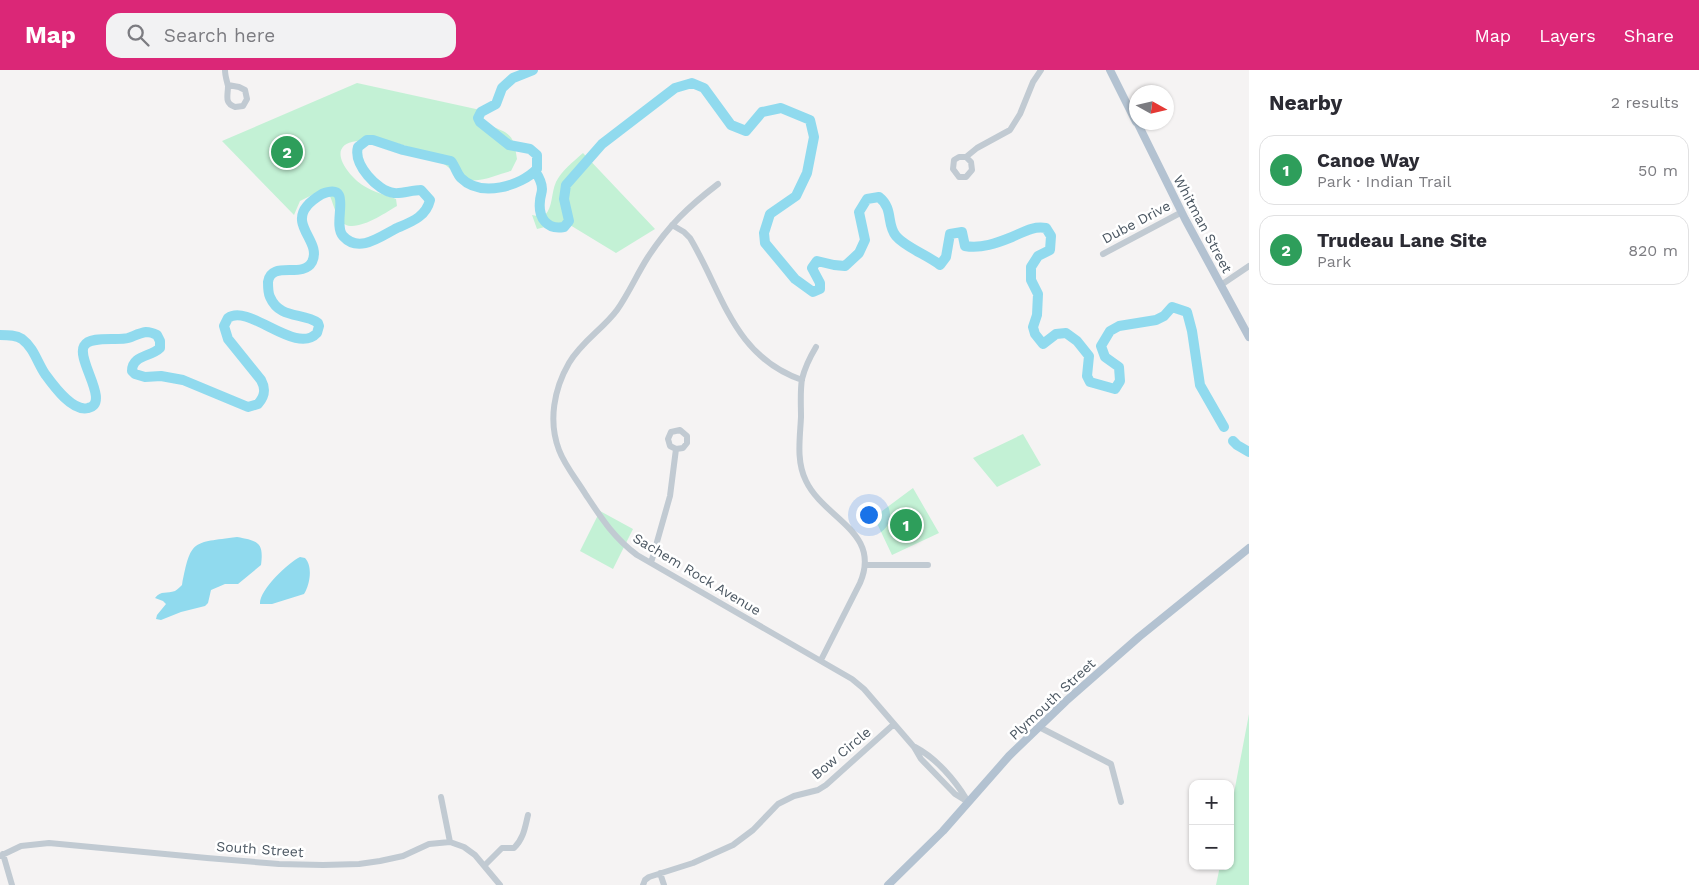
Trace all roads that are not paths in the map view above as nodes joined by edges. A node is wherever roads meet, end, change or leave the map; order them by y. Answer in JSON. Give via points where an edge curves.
{"nodes":[{"id":1,"x":225,"y":70,"type":"edge"},
{"id":2,"x":1041,"y":70,"type":"edge"},
{"id":3,"x":1110,"y":70,"type":"edge"},
{"id":4,"x":228,"y":85,"type":"dead end"},
{"id":5,"x":1129,"y":107,"type":"edge"},
{"id":6,"x":1141,"y":130,"type":"edge"},
{"id":7,"x":966,"y":157,"type":"dead end"},
{"id":8,"x":718,"y":184,"type":"dead end"},
{"id":9,"x":1182,"y":212,"type":"junction"},
{"id":10,"x":672,"y":225,"type":"junction"},
{"id":11,"x":1103,"y":254,"type":"dead end"},
{"id":12,"x":1249,"y":266,"type":"edge"},
{"id":13,"x":1221,"y":285,"type":"junction"},
{"id":14,"x":1249,"y":337,"type":"edge"},
{"id":15,"x":816,"y":347,"type":"dead end"},
{"id":16,"x":802,"y":380,"type":"junction"},
{"id":17,"x":676,"y":449,"type":"dead end"},
{"id":18,"x":1249,"y":548,"type":"edge"},
{"id":19,"x":651,"y":563,"type":"junction"},
{"id":20,"x":866,"y":565,"type":"junction"},
{"id":21,"x":928,"y":565,"type":"dead end"},
{"id":22,"x":821,"y":660,"type":"junction"},
{"id":23,"x":894,"y":724,"type":"junction"},
{"id":24,"x":1039,"y":727,"type":"junction"},
{"id":25,"x":442,"y":797,"type":"dead end"},
{"id":26,"x":968,"y":802,"type":"junction"},
{"id":27,"x":1122,"y":802,"type":"dead end"},
{"id":28,"x":528,"y":815,"type":"dead end"},
{"id":29,"x":450,"y":842,"type":"junction"},
{"id":30,"x":2,"y":855,"type":"edge"},
{"id":31,"x":485,"y":865,"type":"junction"},
{"id":32,"x":660,"y":873,"type":"junction"},
{"id":33,"x":12,"y":885,"type":"edge"},
{"id":34,"x":500,"y":885,"type":"edge"},
{"id":35,"x":643,"y":885,"type":"edge"},
{"id":36,"x":664,"y":885,"type":"edge"},
{"id":37,"x":888,"y":885,"type":"edge"}],
"edges":[{"from":1,"to":4,"type":"street"},
{"from":2,"to":7,"type":"street","via":[[1010,130]]},
{"from":3,"to":5,"type":"main road","name":"Whitman Street"},
{"from":6,"to":9,"type":"main road","name":"Whitman Street"},
{"from":8,"to":10,"type":"street","name":"Sachem Rock Avenue","via":[[689,206]]},
{"from":9,"to":11,"type":"street","name":"Dube Drive"},
{"from":9,"to":13,"type":"main road","name":"Whitman Street"},
{"from":10,"to":16,"type":"street","via":[[690,238],[731,320],[748,343],[777,368]]},
{"from":10,"to":19,"type":"street","name":"Sachem Rock Avenue","via":[[614,314],[572,357],[557,390],[553,417],[563,459],[608,528],[625,546]]},
{"from":12,"to":13,"type":"street"},
{"from":13,"to":14,"type":"main road","name":"Whitman Street"},
{"from":15,"to":16,"type":"street"},
{"from":16,"to":20,"type":"street","via":[[800,454],[804,476],[813,493],[860,541]]},
{"from":17,"to":19,"type":"street","via":[[670,496]]},
{"from":18,"to":24,"type":"main road","name":"Plymouth Street","via":[[1132,642]]},
{"from":19,"to":22,"type":"street","name":"Sachem Rock Avenue"},
{"from":20,"to":21,"type":"street"},
{"from":20,"to":22,"type":"street"},
{"from":22,"to":23,"type":"street","name":"Sachem Rock Avenue","via":[[858,684]]},
{"from":23,"to":26,"type":"street","name":"Sachem Rock Avenue","via":[[921,759],[955,794]]},
{"from":23,"to":32,"type":"street","name":"Bow Circle","via":[[826,785],[785,800],[734,845]]},
{"from":24,"to":26,"type":"main road","name":"Plymouth Street"},
{"from":24,"to":27,"type":"street","via":[[1111,764]]},
{"from":25,"to":29,"type":"street"},
{"from":26,"to":37,"type":"main road","name":"Plymouth Street"},
{"from":28,"to":31,"type":"street","via":[[518,844],[514,848],[502,848]]},
{"from":29,"to":30,"type":"street","name":"South Street","via":[[429,844],[392,859],[348,865],[280,864],[49,843],[21,846]]},
{"from":29,"to":31,"type":"street","via":[[470,851]]},
{"from":30,"to":33,"type":"street"},
{"from":31,"to":34,"type":"street"},
{"from":32,"to":35,"type":"street","name":"Bow Circle","via":[[648,877]]},
{"from":32,"to":36,"type":"street"}]}
